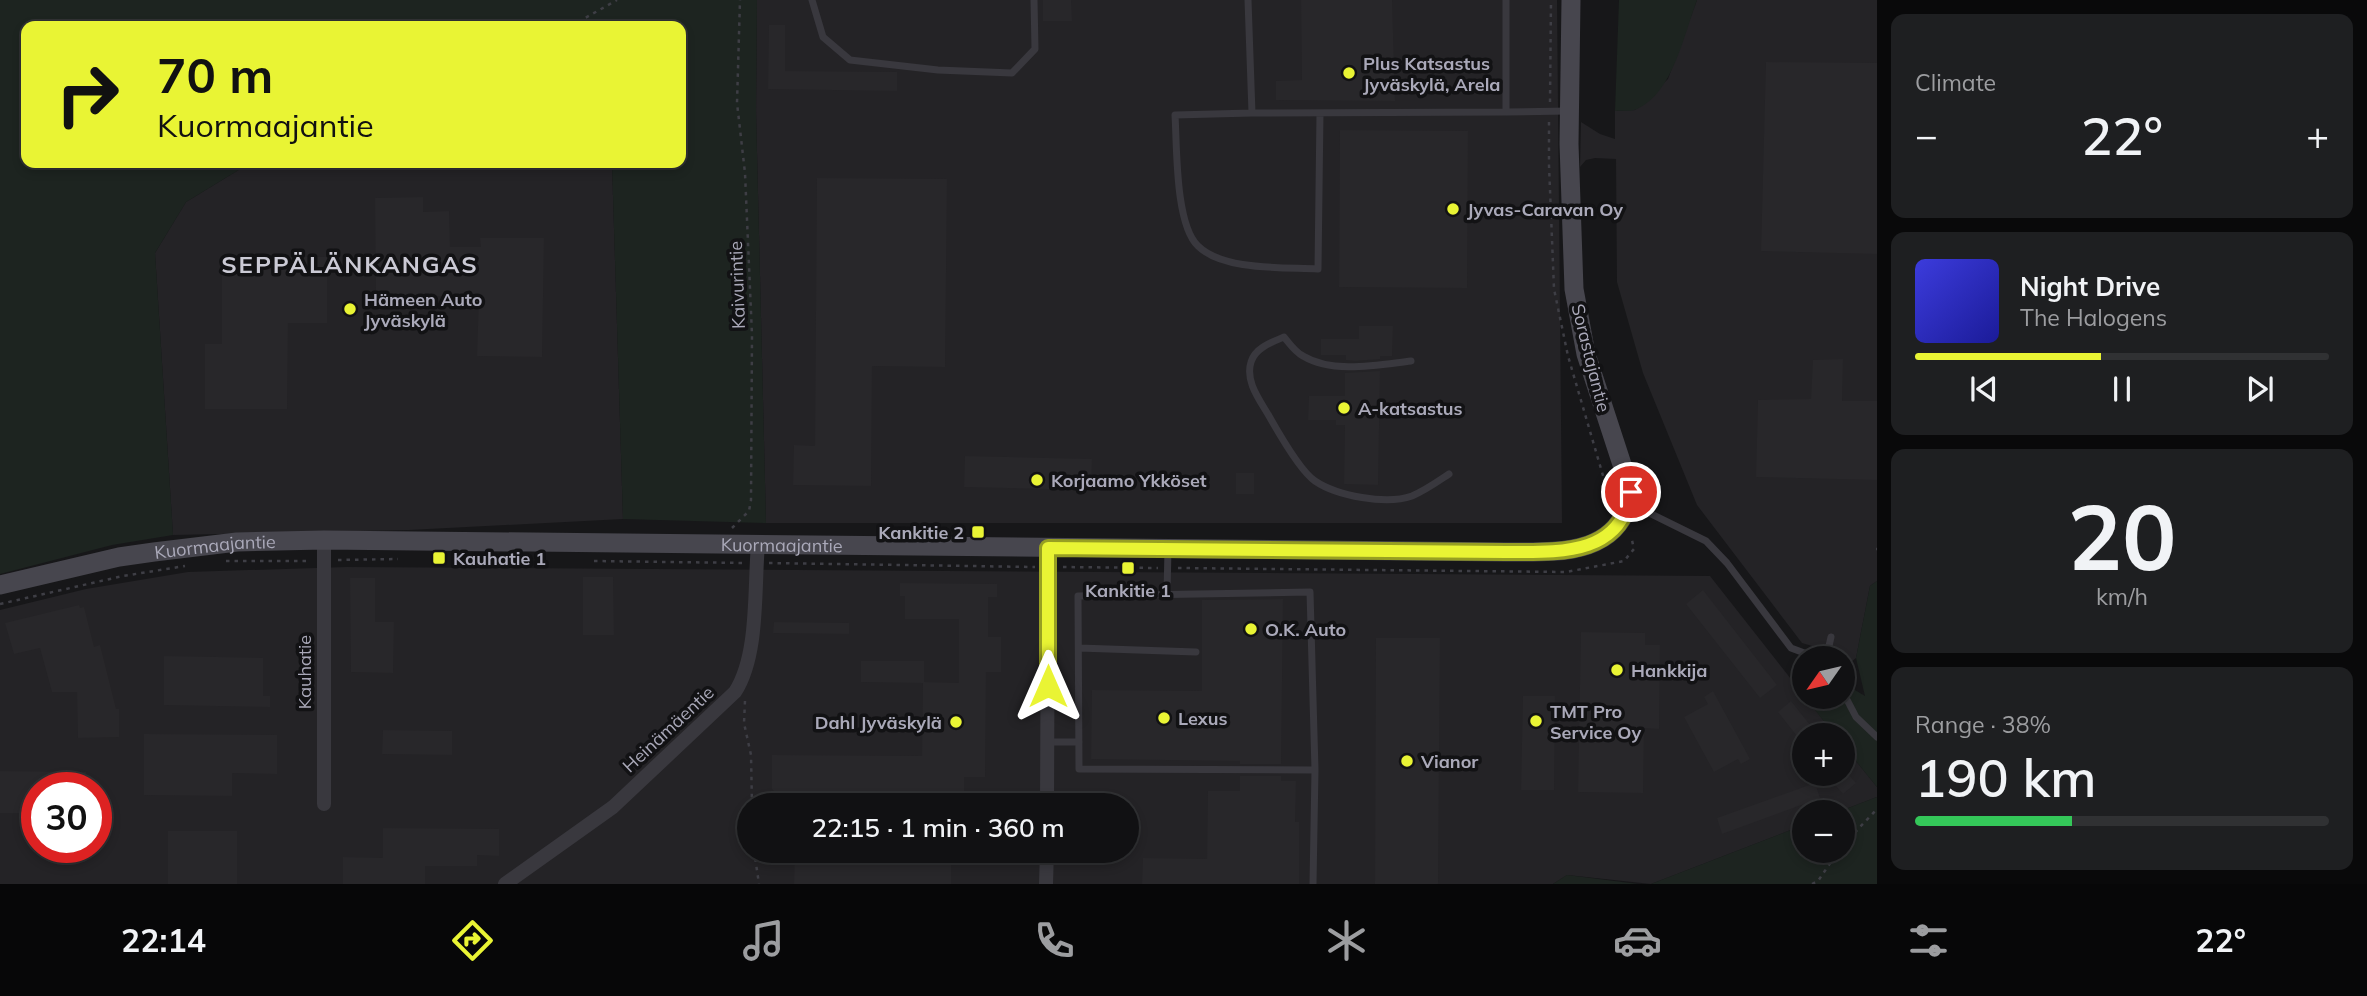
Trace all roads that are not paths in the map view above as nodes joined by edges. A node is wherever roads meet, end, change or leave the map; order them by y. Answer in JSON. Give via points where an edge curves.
{"nodes":[{"id":1,"x":812,"y":0,"type":"edge"},
{"id":2,"x":1034,"y":0,"type":"edge"},
{"id":3,"x":1248,"y":0,"type":"edge"},
{"id":4,"x":1506,"y":0,"type":"edge"},
{"id":5,"x":1571,"y":0,"type":"edge"},
{"id":6,"x":1559,"y":111,"type":"junction"},
{"id":7,"x":1506,"y":112,"type":"junction"},
{"id":8,"x":1252,"y":113,"type":"junction"},
{"id":9,"x":1320,"y":113,"type":"junction"},
{"id":10,"x":1411,"y":361,"type":"dead end"},
{"id":11,"x":1449,"y":474,"type":"dead end"},
{"id":12,"x":1625,"y":512,"type":"junction"},
{"id":13,"x":324,"y":540,"type":"junction"},
{"id":14,"x":757,"y":554,"type":"junction"},
{"id":15,"x":1048,"y":557,"type":"junction"},
{"id":16,"x":1168,"y":558,"type":"junction"},
{"id":17,"x":0,"y":585,"type":"edge"},
{"id":18,"x":1167,"y":594,"type":"junction"},
{"id":19,"x":1831,"y":637,"type":"dead end"},
{"id":20,"x":1829,"y":646,"type":"edge"},
{"id":21,"x":1079,"y":648,"type":"junction"},
{"id":22,"x":1792,"y":648,"type":"edge"},
{"id":23,"x":1196,"y":652,"type":"dead end"},
{"id":24,"x":1852,"y":709,"type":"edge"},
{"id":25,"x":1877,"y":737,"type":"edge"},
{"id":26,"x":1047,"y":741,"type":"junction"},
{"id":27,"x":1079,"y":742,"type":"junction"},
{"id":28,"x":1315,"y":770,"type":"junction"},
{"id":29,"x":1047,"y":793,"type":"edge"},
{"id":30,"x":324,"y":804,"type":"dead end"},
{"id":31,"x":1046,"y":863,"type":"edge"},
{"id":32,"x":505,"y":884,"type":"edge"},
{"id":33,"x":1046,"y":884,"type":"edge"},
{"id":34,"x":1313,"y":884,"type":"edge"}],
"edges":[{"from":1,"to":2,"type":"lane","via":[[823,37],[850,60],[1012,73],[1035,49]]},
{"from":3,"to":8,"type":"lane"},
{"from":4,"to":7,"type":"lane"},
{"from":5,"to":6,"type":"street","name":"Sorastajantie"},
{"from":6,"to":7,"type":"lane"},
{"from":6,"to":12,"type":"street","name":"Sorastajantie","via":[[1577,312],[1586,354],[1629,482]]},
{"from":7,"to":9,"type":"lane"},
{"from":8,"to":9,"type":"lane"},
{"from":8,"to":9,"type":"lane","via":[[1175,115],[1179,187],[1187,227],[1198,246],[1216,257],[1247,265],[1318,269]]},
{"from":10,"to":11,"type":"lane","via":[[1324,365],[1301,355],[1283,337],[1264,345],[1251,360],[1249,381],[1312,480],[1340,495],[1409,497]]},
{"from":12,"to":16,"type":"street","name":"Kuormaajantie","via":[[1599,541],[1567,551]]},
{"from":12,"to":22,"type":"lane","via":[[1706,541]]},
{"from":13,"to":14,"type":"street","name":"Kuormaajantie"},
{"from":13,"to":17,"type":"street","name":"Kuormaajantie","via":[[226,543],[154,552]]},
{"from":13,"to":30,"type":"street","name":"Kauhatie"},
{"from":14,"to":15,"type":"street","name":"Kuormaajantie"},
{"from":14,"to":32,"type":"street","name":"Heinämäentie","via":[[750,657],[735,692],[613,807]]},
{"from":15,"to":16,"type":"street","name":"Kuormaajantie"},
{"from":15,"to":26,"type":"street"},
{"from":16,"to":18,"type":"lane"},
{"from":18,"to":21,"type":"lane","via":[[1078,596]]},
{"from":18,"to":28,"type":"lane","via":[[1310,592]]},
{"from":19,"to":20,"type":"lane"},
{"from":21,"to":23,"type":"lane"},
{"from":21,"to":27,"type":"lane"},
{"from":24,"to":25,"type":"lane"},
{"from":26,"to":27,"type":"lane"},
{"from":26,"to":29,"type":"street"},
{"from":27,"to":28,"type":"lane","via":[[1080,769]]},
{"from":28,"to":34,"type":"lane"},
{"from":31,"to":33,"type":"street"}]}
